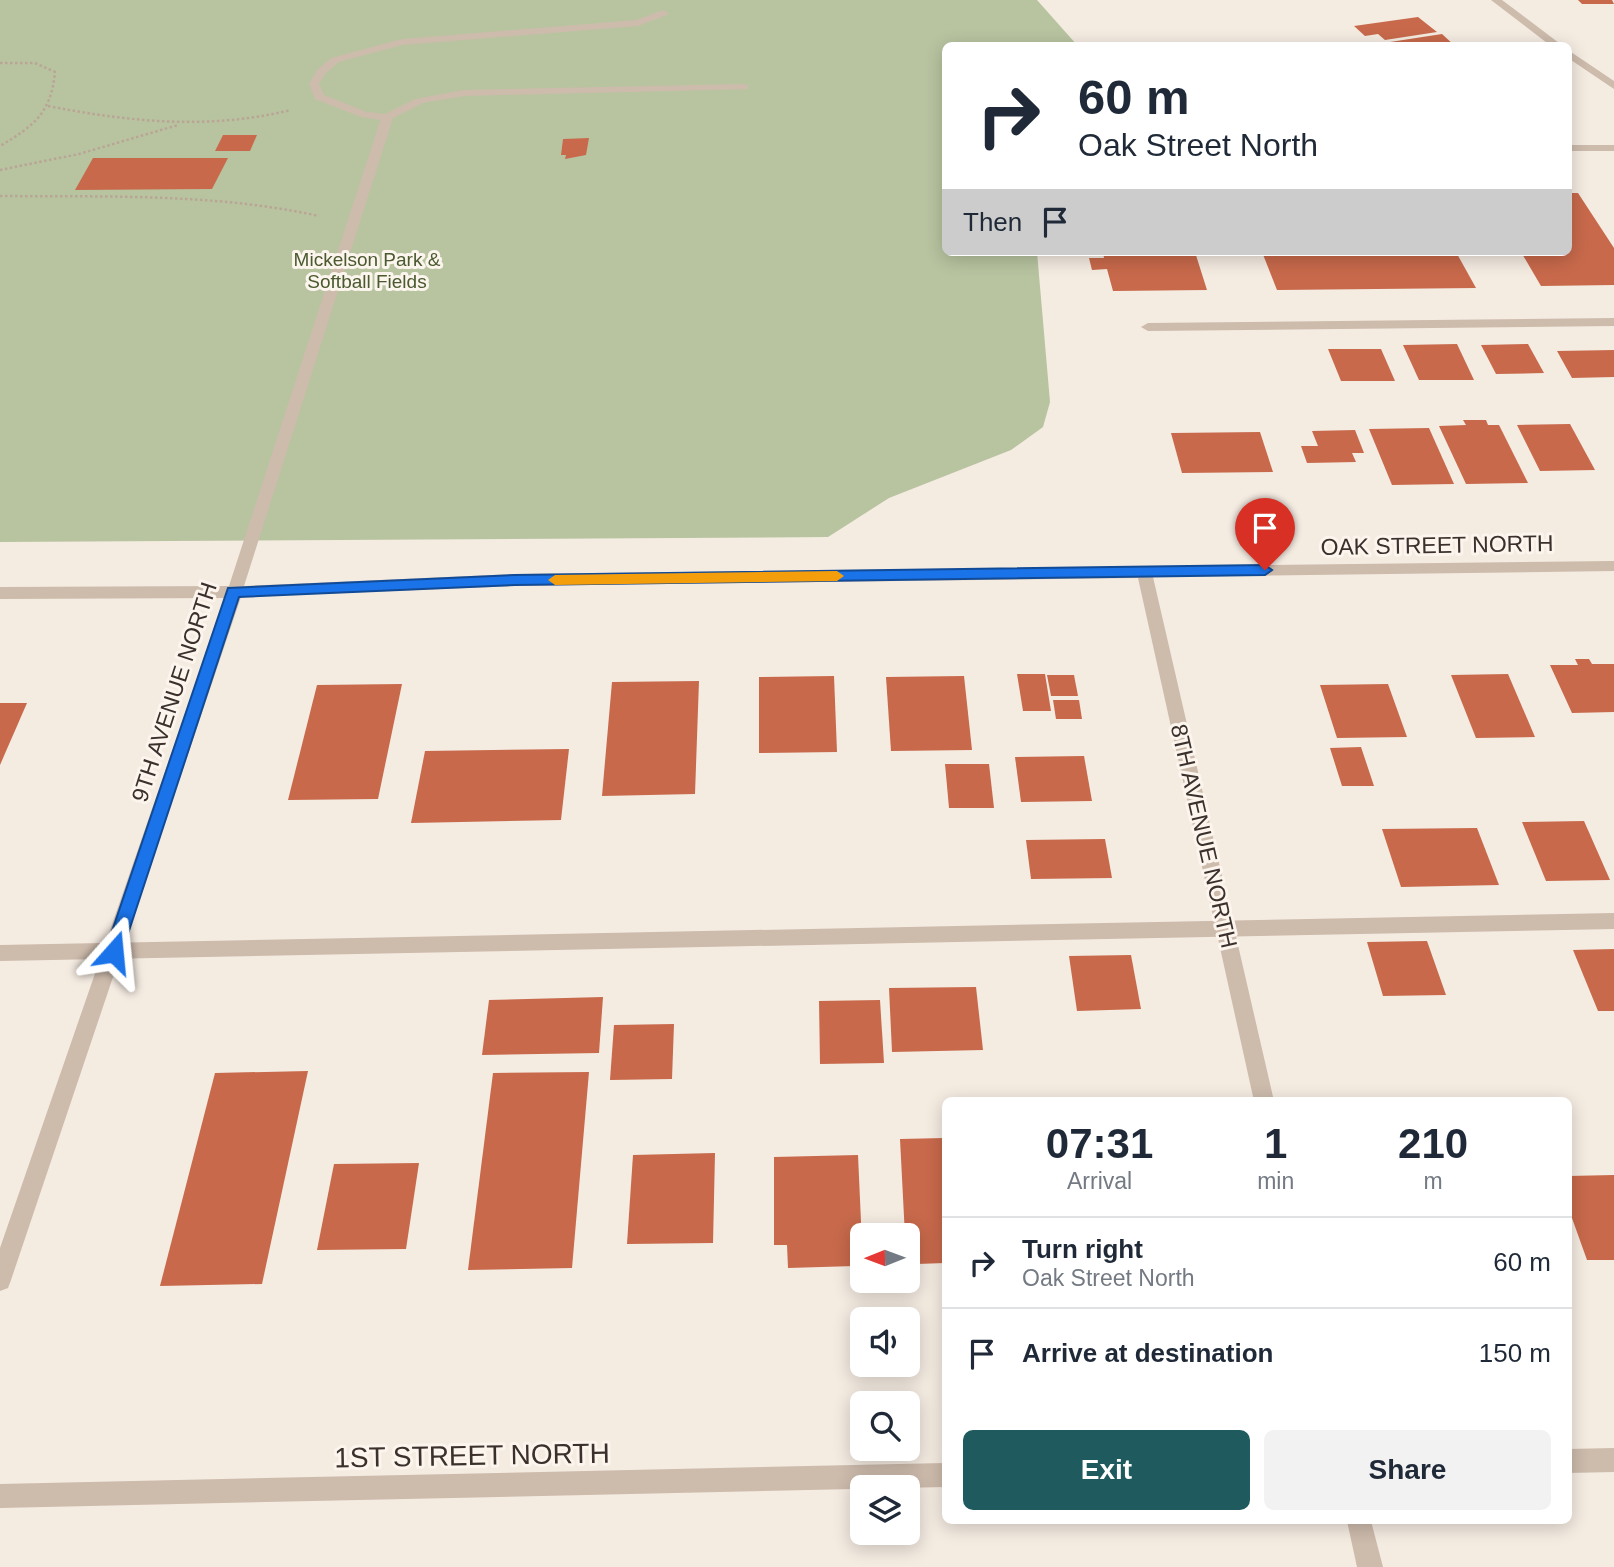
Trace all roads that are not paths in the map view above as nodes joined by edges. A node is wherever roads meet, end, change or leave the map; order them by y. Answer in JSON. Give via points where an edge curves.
{"nodes":[{"id":1,"x":1496,"y":0,"type":"edge"},
{"id":2,"x":663,"y":13,"type":"dead end"},
{"id":3,"x":1553,"y":42,"type":"edge"},
{"id":4,"x":1572,"y":56,"type":"edge"},
{"id":5,"x":1614,"y":86,"type":"edge"},
{"id":6,"x":744,"y":87,"type":"dead end"},
{"id":7,"x":387,"y":118,"type":"junction"},
{"id":8,"x":1572,"y":148,"type":"edge"},
{"id":9,"x":1614,"y":148,"type":"edge"},
{"id":10,"x":1614,"y":322,"type":"edge"},
{"id":11,"x":1148,"y":327,"type":"dead end"},
{"id":12,"x":1614,"y":566,"type":"edge"},
{"id":13,"x":1144,"y":572,"type":"junction"},
{"id":14,"x":233,"y":592,"type":"junction"},
{"id":15,"x":0,"y":593,"type":"edge"},
{"id":16,"x":1614,"y":921,"type":"edge"},
{"id":17,"x":1225,"y":929,"type":"junction"},
{"id":18,"x":114,"y":952,"type":"junction"},
{"id":19,"x":0,"y":953,"type":"edge"},
{"id":20,"x":1263,"y":1097,"type":"edge"},
{"id":21,"x":0,"y":1280,"type":"edge"},
{"id":22,"x":1614,"y":1460,"type":"edge"},
{"id":23,"x":1572,"y":1461,"type":"edge"},
{"id":24,"x":942,"y":1475,"type":"edge"},
{"id":25,"x":0,"y":1496,"type":"edge"},
{"id":26,"x":1360,"y":1524,"type":"edge"},
{"id":27,"x":1370,"y":1567,"type":"edge"}],
"edges":[{"from":1,"to":3,"type":"street"},
{"from":2,"to":7,"type":"street","via":[[638,23],[402,42],[335,60],[321,72],[314,85],[318,97],[365,115]]},
{"from":4,"to":5,"type":"street"},
{"from":6,"to":7,"type":"street","via":[[436,95],[409,103]]},
{"from":7,"to":14,"type":"street","name":"9TH AVENUE NORTH"},
{"from":8,"to":9,"type":"street"},
{"from":10,"to":11,"type":"street"},
{"from":12,"to":13,"type":"street","name":"OAK STREET NORTH"},
{"from":13,"to":14,"type":"street","name":"OAK STREET NORTH","via":[[515,580]]},
{"from":13,"to":17,"type":"street","name":"8TH AVENUE NORTH"},
{"from":14,"to":15,"type":"street","name":"OAK STREET NORTH"},
{"from":14,"to":18,"type":"street","name":"9TH AVENUE NORTH"},
{"from":16,"to":17,"type":"street"},
{"from":17,"to":18,"type":"street"},
{"from":17,"to":20,"type":"street","name":"8TH AVENUE NORTH"},
{"from":18,"to":19,"type":"street"},
{"from":18,"to":21,"type":"street","name":"9TH AVENUE NORTH"},
{"from":22,"to":23,"type":"street"},
{"from":24,"to":25,"type":"street","name":"1ST STREET NORTH"},
{"from":26,"to":27,"type":"street"}]}
